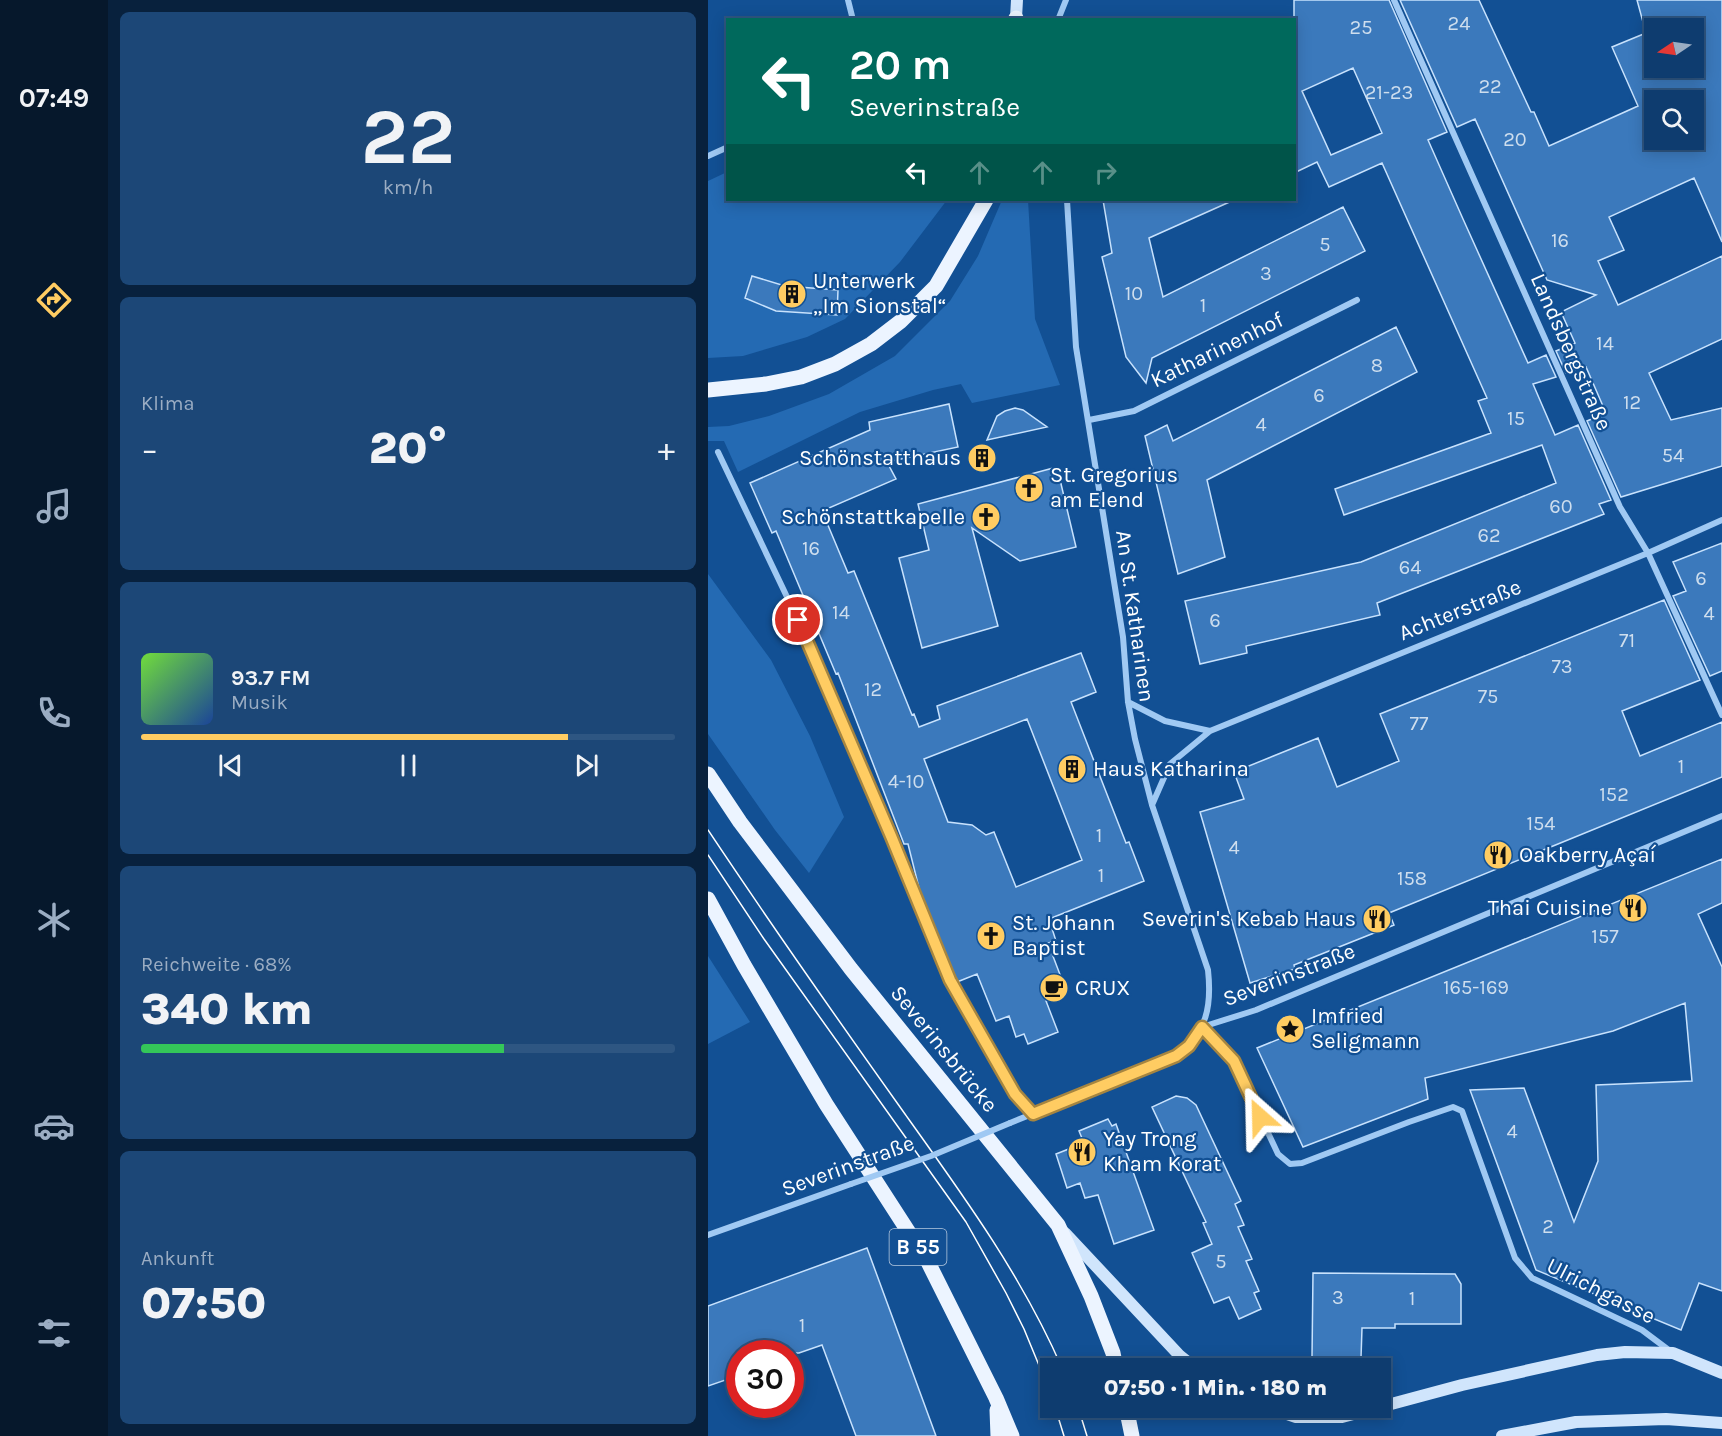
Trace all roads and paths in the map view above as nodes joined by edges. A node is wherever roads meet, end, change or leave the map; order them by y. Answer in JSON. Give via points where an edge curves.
{"nodes":[{"id":1,"x":848,"y":0,"type":"edge"},
{"id":2,"x":1017,"y":0,"type":"edge"},
{"id":3,"x":1066,"y":0,"type":"edge"},
{"id":4,"x":1394,"y":0,"type":"edge"},
{"id":5,"x":852,"y":18,"type":"edge"},
{"id":6,"x":1014,"y":18,"type":"edge"},
{"id":7,"x":1059,"y":18,"type":"edge"},
{"id":8,"x":726,"y":148,"type":"edge"},
{"id":9,"x":708,"y":156,"type":"edge"},
{"id":10,"x":985,"y":201,"type":"edge"},
{"id":11,"x":1067,"y":201,"type":"edge"},
{"id":12,"x":1357,"y":300,"type":"dead end"},
{"id":13,"x":708,"y":390,"type":"edge"},
{"id":14,"x":1089,"y":420,"type":"junction"},
{"id":15,"x":718,"y":453,"type":"dead end"},
{"id":16,"x":1722,"y":520,"type":"edge"},
{"id":17,"x":1648,"y":553,"type":"junction"},
{"id":18,"x":1128,"y":702,"type":"junction"},
{"id":19,"x":1722,"y":716,"type":"edge"},
{"id":20,"x":1210,"y":731,"type":"junction"},
{"id":21,"x":708,"y":774,"type":"edge"},
{"id":22,"x":1152,"y":805,"type":"junction"},
{"id":23,"x":1722,"y":816,"type":"edge"},
{"id":24,"x":708,"y":899,"type":"edge"},
{"id":25,"x":1202,"y":1027,"type":"junction"},
{"id":26,"x":1033,"y":1114,"type":"junction"},
{"id":27,"x":1058,"y":1225,"type":"junction"},
{"id":28,"x":708,"y":1235,"type":"edge"},
{"id":29,"x":1673,"y":1353,"type":"junction"},
{"id":30,"x":1114,"y":1358,"type":"edge"},
{"id":31,"x":1182,"y":1358,"type":"edge"},
{"id":32,"x":1722,"y":1373,"type":"edge"},
{"id":33,"x":996,"y":1398,"type":"junction"},
{"id":34,"x":1391,"y":1404,"type":"edge"},
{"id":35,"x":1128,"y":1418,"type":"edge"},
{"id":36,"x":1722,"y":1423,"type":"edge"},
{"id":37,"x":998,"y":1436,"type":"edge"},
{"id":38,"x":1012,"y":1436,"type":"edge"},
{"id":39,"x":1132,"y":1436,"type":"edge"},
{"id":40,"x":1502,"y":1436,"type":"edge"}],
"edges":[{"from":1,"to":5,"type":"street"},
{"from":2,"to":6,"type":"main road"},
{"from":3,"to":7,"type":"street"},
{"from":4,"to":17,"type":"street","name":"Landsbergstraße","via":[[1620,507]]},
{"from":8,"to":9,"type":"street"},
{"from":10,"to":13,"type":"main road","via":[[936,285],[872,344],[801,377]]},
{"from":11,"to":14,"type":"street","name":"An St. Katharinen","via":[[1076,347]]},
{"from":12,"to":14,"type":"street","name":"Katharinenhof","via":[[1134,411]]},
{"from":14,"to":18,"type":"street","name":"An St. Katharinen","via":[[1123,637]]},
{"from":15,"to":26,"type":"street","via":[[798,620],[950,980],[1015,1094]]},
{"from":16,"to":17,"type":"street","name":"Achterstraße"},
{"from":17,"to":19,"type":"street","name":"Landsbergstraße"},
{"from":17,"to":20,"type":"street","name":"Achterstraße"},
{"from":18,"to":20,"type":"street","via":[[1165,721]]},
{"from":18,"to":22,"type":"street","name":"An St. Katharinen"},
{"from":20,"to":22,"type":"street","name":"Achterstraße","via":[[1170,764]]},
{"from":21,"to":27,"type":"main road","name":"Severinsbrücke","via":[[851,969]]},
{"from":22,"to":25,"type":"street","name":"An St. Katharinen","via":[[1208,970],[1210,997]]},
{"from":23,"to":25,"type":"street","name":"Severinstraße","via":[[1256,1010]]},
{"from":24,"to":33,"type":"main road","number":"B 55","via":[[826,1104],[928,1262]]},
{"from":25,"to":26,"type":"street","name":"Severinstraße","via":[[1189,1046],[1176,1056]]},
{"from":25,"to":29,"type":"street","name":"Ulrichgasse","via":[[1234,1061],[1278,1154],[1290,1164],[1302,1163],[1453,1107],[1462,1111],[1515,1258],[1532,1278],[1642,1330]]},
{"from":26,"to":28,"type":"street","name":"Severinstraße","bridge":true},
{"from":27,"to":30,"type":"main road","name":"Severinsbrücke"},
{"from":27,"to":31,"type":"main road"},
{"from":29,"to":32,"type":"main road"},
{"from":29,"to":34,"type":"main road","via":[[1597,1355]]},
{"from":33,"to":37,"type":"main road"},
{"from":33,"to":38,"type":"main road","number":"B 55"},
{"from":35,"to":39,"type":"main road"},
{"from":36,"to":40,"type":"main road","via":[[1666,1419],[1576,1422]]}]}
